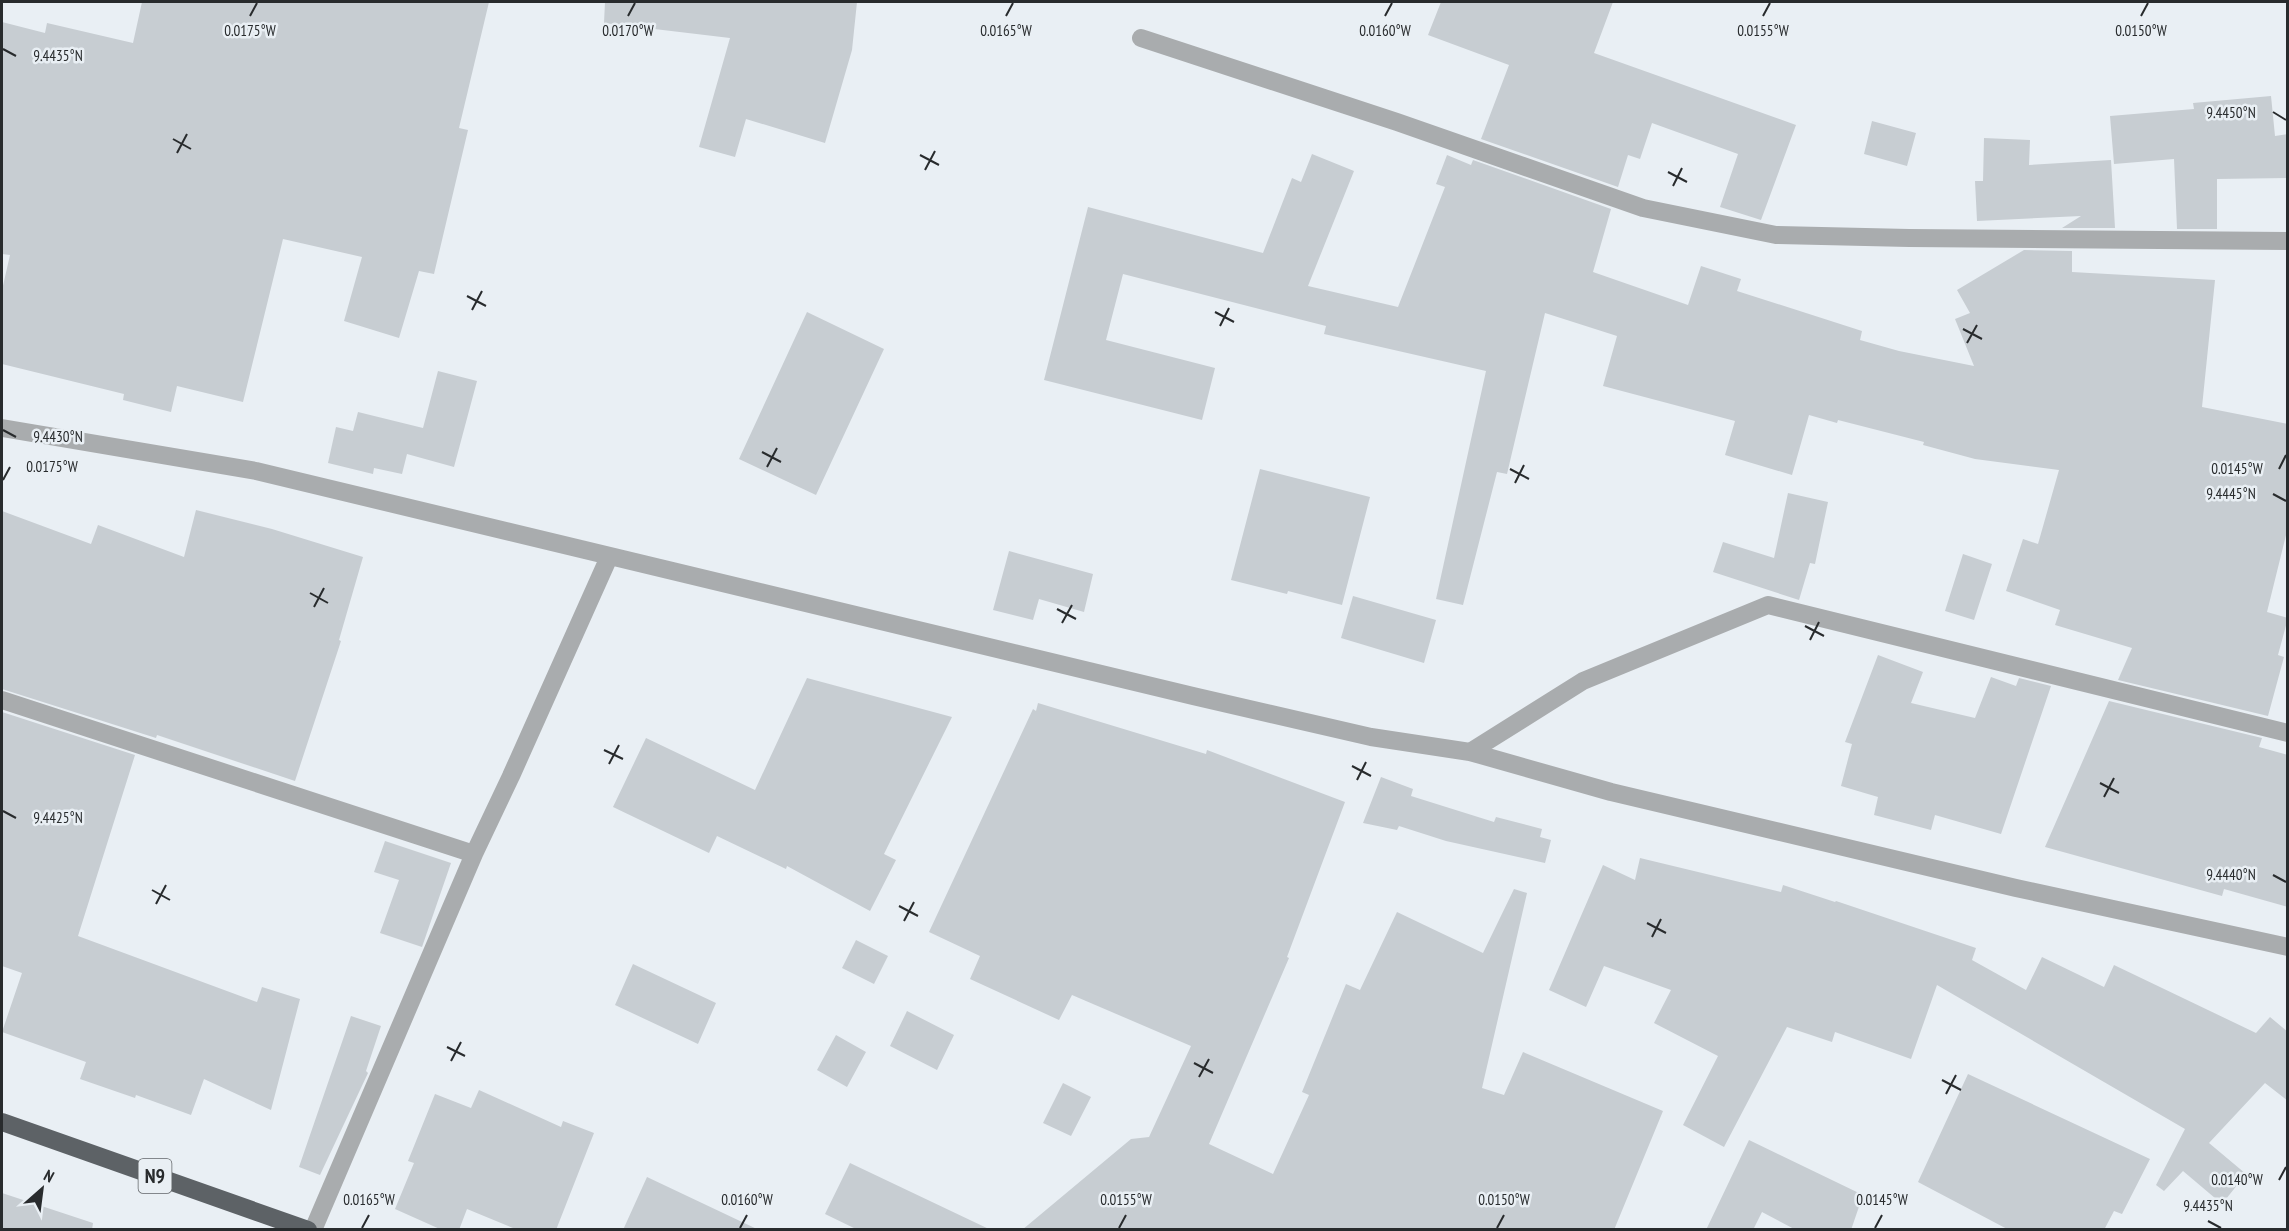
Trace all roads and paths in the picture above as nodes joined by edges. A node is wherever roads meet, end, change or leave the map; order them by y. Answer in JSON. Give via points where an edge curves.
{"nodes":[{"id":1,"x":1141,"y":38,"type":"dead end"},
{"id":2,"x":2288,"y":241,"type":"edge"},
{"id":3,"x":2,"y":428,"type":"edge"},
{"id":4,"x":609,"y":558,"type":"junction"},
{"id":5,"x":2,"y":700,"type":"edge"},
{"id":6,"x":2288,"y":733,"type":"edge"},
{"id":7,"x":1470,"y":752,"type":"junction"},
{"id":8,"x":474,"y":854,"type":"junction"},
{"id":9,"x":2288,"y":947,"type":"edge"},
{"id":10,"x":2,"y":1122,"type":"edge"},
{"id":11,"x":308,"y":1230,"type":"edge"},
{"id":12,"x":313,"y":1230,"type":"edge"}],
"edges":[{"from":1,"to":2,"type":"street","via":[[1643,208],[1776,235]]},
{"from":3,"to":4,"type":"street","via":[[256,471]]},
{"from":4,"to":7,"type":"street","via":[[1371,737]]},
{"from":4,"to":8,"type":"street"},
{"from":5,"to":8,"type":"street"},
{"from":6,"to":7,"type":"street","via":[[1768,605],[1582,681]]},
{"from":7,"to":9,"type":"street","via":[[1611,792],[2016,888]]},
{"from":8,"to":12,"type":"street"},
{"from":10,"to":11,"type":"highway","number":"N9"}]}
